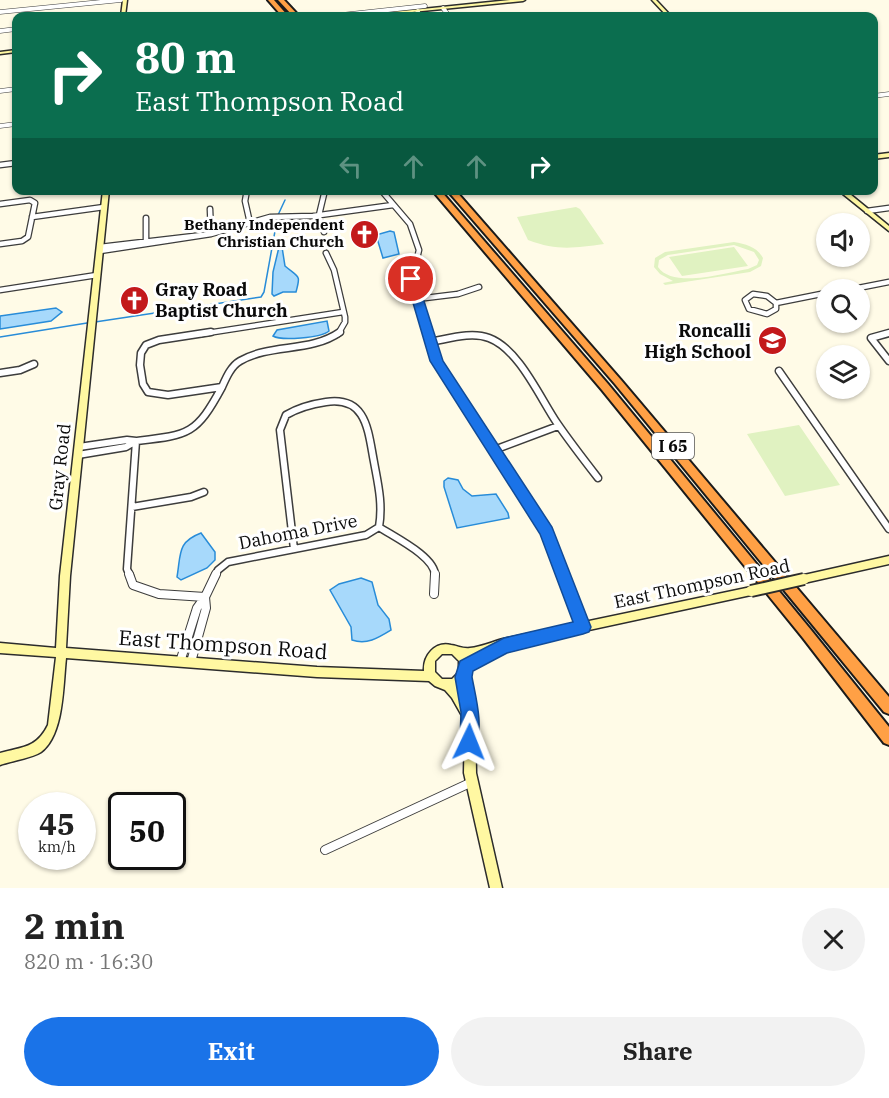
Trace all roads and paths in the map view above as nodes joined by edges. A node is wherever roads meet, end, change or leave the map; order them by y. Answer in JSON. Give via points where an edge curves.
{"nodes":[{"id":1,"x":123,"y":0,"type":"edge"},
{"id":2,"x":271,"y":0,"type":"edge"},
{"id":3,"x":281,"y":0,"type":"edge"},
{"id":4,"x":422,"y":0,"type":"edge"},
{"id":5,"x":523,"y":0,"type":"edge"},
{"id":6,"x":654,"y":0,"type":"edge"},
{"id":7,"x":506,"y":1,"type":"edge"},
{"id":8,"x":426,"y":8,"type":"junction"},
{"id":9,"x":443,"y":8,"type":"junction"},
{"id":10,"x":418,"y":11,"type":"joint"},
{"id":11,"x":0,"y":12,"type":"edge"},
{"id":12,"x":282,"y":12,"type":"edge"},
{"id":13,"x":292,"y":12,"type":"edge"},
{"id":14,"x":379,"y":12,"type":"edge"},
{"id":15,"x":407,"y":12,"type":"edge"},
{"id":16,"x":446,"y":12,"type":"edge"},
{"id":17,"x":665,"y":12,"type":"edge"},
{"id":18,"x":105,"y":195,"type":"edge"},
{"id":19,"x":246,"y":195,"type":"edge"},
{"id":20,"x":324,"y":195,"type":"edge"},
{"id":21,"x":385,"y":195,"type":"edge"},
{"id":22,"x":439,"y":195,"type":"edge"},
{"id":23,"x":454,"y":195,"type":"edge"},
{"id":24,"x":847,"y":195,"type":"edge"},
{"id":25,"x":0,"y":204,"type":"edge"},
{"id":26,"x":393,"y":205,"type":"junction"},
{"id":27,"x":104,"y":207,"type":"junction"},
{"id":28,"x":889,"y":208,"type":"edge"},
{"id":29,"x":210,"y":209,"type":"dead end"},
{"id":30,"x":867,"y":211,"type":"junction"},
{"id":31,"x":320,"y":215,"type":"junction"},
{"id":32,"x":32,"y":216,"type":"junction"},
{"id":33,"x":146,"y":218,"type":"dead end"},
{"id":34,"x":250,"y":223,"type":"junction"},
{"id":35,"x":889,"y":229,"type":"edge"},
{"id":36,"x":324,"y":232,"type":"dead end"},
{"id":37,"x":212,"y":234,"type":"junction"},
{"id":38,"x":146,"y":243,"type":"junction"},
{"id":39,"x":0,"y":244,"type":"edge"},
{"id":40,"x":100,"y":249,"type":"junction"},
{"id":41,"x":326,"y":253,"type":"dead end"},
{"id":42,"x":98,"y":275,"type":"junction"},
{"id":43,"x":889,"y":282,"type":"edge"},
{"id":44,"x":870,"y":286,"type":"edge"},
{"id":45,"x":479,"y":287,"type":"dead end"},
{"id":46,"x":0,"y":290,"type":"edge"},
{"id":47,"x":816,"y":295,"type":"edge"},
{"id":48,"x":417,"y":299,"type":"junction"},
{"id":49,"x":776,"y":303,"type":"junction"},
{"id":50,"x":343,"y":312,"type":"junction"},
{"id":51,"x":889,"y":333,"type":"edge"},
{"id":52,"x":430,"y":342,"type":"junction"},
{"id":53,"x":889,"y":361,"type":"edge"},
{"id":54,"x":34,"y":364,"type":"dead end"},
{"id":55,"x":779,"y":371,"type":"dead end"},
{"id":56,"x":0,"y":373,"type":"edge"},
{"id":57,"x":222,"y":387,"type":"junction"},
{"id":58,"x":558,"y":426,"type":"junction"},
{"id":59,"x":136,"y":441,"type":"junction"},
{"id":60,"x":494,"y":450,"type":"junction"},
{"id":61,"x":78,"y":451,"type":"junction"},
{"id":62,"x":598,"y":478,"type":"dead end"},
{"id":63,"x":204,"y":492,"type":"dead end"},
{"id":64,"x":132,"y":507,"type":"junction"},
{"id":65,"x":379,"y":528,"type":"junction"},
{"id":66,"x":889,"y":529,"type":"edge"},
{"id":67,"x":294,"y":549,"type":"junction"},
{"id":68,"x":889,"y":560,"type":"edge"},
{"id":69,"x":434,"y":594,"type":"dead end"},
{"id":70,"x":205,"y":597,"type":"junction"},
{"id":71,"x":583,"y":627,"type":"junction"},
{"id":72,"x":522,"y":641,"type":"junction"},
{"id":73,"x":0,"y":648,"type":"edge"},
{"id":74,"x":458,"y":652,"type":"junction"},
{"id":75,"x":61,"y":653,"type":"junction"},
{"id":76,"x":180,"y":662,"type":"junction"},
{"id":77,"x":191,"y":662,"type":"junction"},
{"id":78,"x":429,"y":664,"type":"junction"},
{"id":79,"x":465,"y":671,"type":"junction"},
{"id":80,"x":383,"y":674,"type":"junction"},
{"id":81,"x":431,"y":676,"type":"junction"},
{"id":82,"x":447,"y":685,"type":"junction"},
{"id":83,"x":889,"y":707,"type":"edge"},
{"id":84,"x":469,"y":720,"type":"junction"},
{"id":85,"x":889,"y":738,"type":"edge"},
{"id":86,"x":0,"y":759,"type":"edge"},
{"id":87,"x":472,"y":782,"type":"junction"},
{"id":88,"x":325,"y":850,"type":"dead end"},
{"id":89,"x":496,"y":888,"type":"edge"}],
"edges":[{"from":1,"to":11,"type":"street"},
{"from":2,"to":12,"type":"highway"},
{"from":3,"to":13,"type":"highway"},
{"from":4,"to":8,"type":"street"},
{"from":5,"to":7,"type":"main road"},
{"from":6,"to":17,"type":"main road"},
{"from":7,"to":9,"type":"main road"},
{"from":8,"to":9,"type":"main road"},
{"from":8,"to":10,"type":"main road"},
{"from":8,"to":14,"type":"street"},
{"from":9,"to":16,"type":"street"},
{"from":10,"to":15,"type":"main road"},
{"from":18,"to":27,"type":"street","name":"Gray Road"},
{"from":19,"to":34,"type":"street"},
{"from":20,"to":31,"type":"street"},
{"from":21,"to":26,"type":"street"},
{"from":22,"to":85,"type":"highway","number":"I 65","via":[[655,447]]},
{"from":23,"to":83,"type":"highway","number":"I 65","via":[[618,382]]},
{"from":24,"to":30,"type":"main road"},
{"from":25,"to":32,"type":"street","via":[[33,201]]},
{"from":26,"to":31,"type":"street"},
{"from":26,"to":48,"type":"street","via":[[410,224],[419,250],[411,277]]},
{"from":27,"to":32,"type":"street"},
{"from":27,"to":40,"type":"street","name":"Gray Road"},
{"from":28,"to":30,"type":"street"},
{"from":29,"to":37,"type":"street"},
{"from":30,"to":35,"type":"main road"},
{"from":31,"to":34,"type":"street","via":[[278,216]]},
{"from":31,"to":36,"type":"street"},
{"from":32,"to":39,"type":"street","via":[[25,239]]},
{"from":33,"to":38,"type":"street"},
{"from":34,"to":37,"type":"street"},
{"from":37,"to":38,"type":"street"},
{"from":38,"to":40,"type":"street"},
{"from":40,"to":42,"type":"street","name":"Gray Road"},
{"from":41,"to":50,"type":"street","via":[[333,264]]},
{"from":42,"to":46,"type":"street"},
{"from":42,"to":61,"type":"main road","name":"Gray Road"},
{"from":43,"to":44,"type":"street"},
{"from":45,"to":48,"type":"street"},
{"from":47,"to":49,"type":"street"},
{"from":48,"to":52,"type":"street"},
{"from":49,"to":49,"type":"street","via":[[758,294],[745,300],[749,309],[762,314],[774,312]]},
{"from":50,"to":57,"type":"street","via":[[346,321],[334,337],[318,344],[242,359]]},
{"from":50,"to":57,"type":"street","via":[[159,340],[142,350],[140,379],[148,392],[168,395]]},
{"from":51,"to":53,"type":"street","via":[[872,338]]},
{"from":52,"to":58,"type":"street","via":[[475,336],[500,343],[535,387]]},
{"from":52,"to":60,"type":"street","via":[[439,365]]},
{"from":54,"to":56,"type":"street"},
{"from":55,"to":66,"type":"street"},
{"from":57,"to":59,"type":"street","via":[[193,432]]},
{"from":58,"to":60,"type":"street"},
{"from":58,"to":62,"type":"street"},
{"from":59,"to":61,"type":"street","via":[[126,447]]},
{"from":59,"to":64,"type":"street"},
{"from":60,"to":71,"type":"street","via":[[547,531]]},
{"from":61,"to":75,"type":"main road","name":"Gray Road"},
{"from":63,"to":64,"type":"street"},
{"from":64,"to":70,"type":"street","via":[[127,569],[133,585],[148,592]]},
{"from":65,"to":67,"type":"street","name":"Dahoma Drive"},
{"from":65,"to":67,"type":"street","via":[[383,503],[366,420],[355,405],[341,400],[300,408],[286,415],[280,430]]},
{"from":65,"to":69,"type":"street","via":[[427,558],[435,571]]},
{"from":67,"to":70,"type":"street","name":"Dahoma Drive","via":[[228,562],[213,577]]},
{"from":68,"to":71,"type":"main road","name":"East Thompson Road","bridge":true},
{"from":70,"to":76,"type":"street","name":"Dahoma Drive","via":[[197,608]]},
{"from":70,"to":77,"type":"street","name":"Dahoma Drive","via":[[206,608]]},
{"from":71,"to":72,"type":"main road","name":"East Thompson Road"},
{"from":72,"to":74,"type":"main road","name":"East Thompson Road"},
{"from":72,"to":79,"type":"main road","name":"East Thompson Road","via":[[504,646]]},
{"from":73,"to":75,"type":"main road","name":"East Thompson Road"},
{"from":74,"to":78,"type":"main road","via":[[440,651]]},
{"from":74,"to":79,"type":"main road"},
{"from":75,"to":76,"type":"main road","name":"East Thompson Road"},
{"from":75,"to":86,"type":"main road","name":"Gray Road","via":[[53,726],[43,744],[24,754]]},
{"from":76,"to":77,"type":"main road","name":"East Thompson Road"},
{"from":77,"to":80,"type":"main road","name":"East Thompson Road"},
{"from":78,"to":80,"type":"main road","name":"East Thompson Road"},
{"from":78,"to":81,"type":"main road"},
{"from":79,"to":82,"type":"main road"},
{"from":79,"to":84,"type":"main road"},
{"from":80,"to":81,"type":"main road","name":"East Thompson Road"},
{"from":81,"to":82,"type":"main road"},
{"from":82,"to":84,"type":"main road"},
{"from":84,"to":87,"type":"main road"},
{"from":87,"to":88,"type":"street"},
{"from":87,"to":89,"type":"main road"}]}
